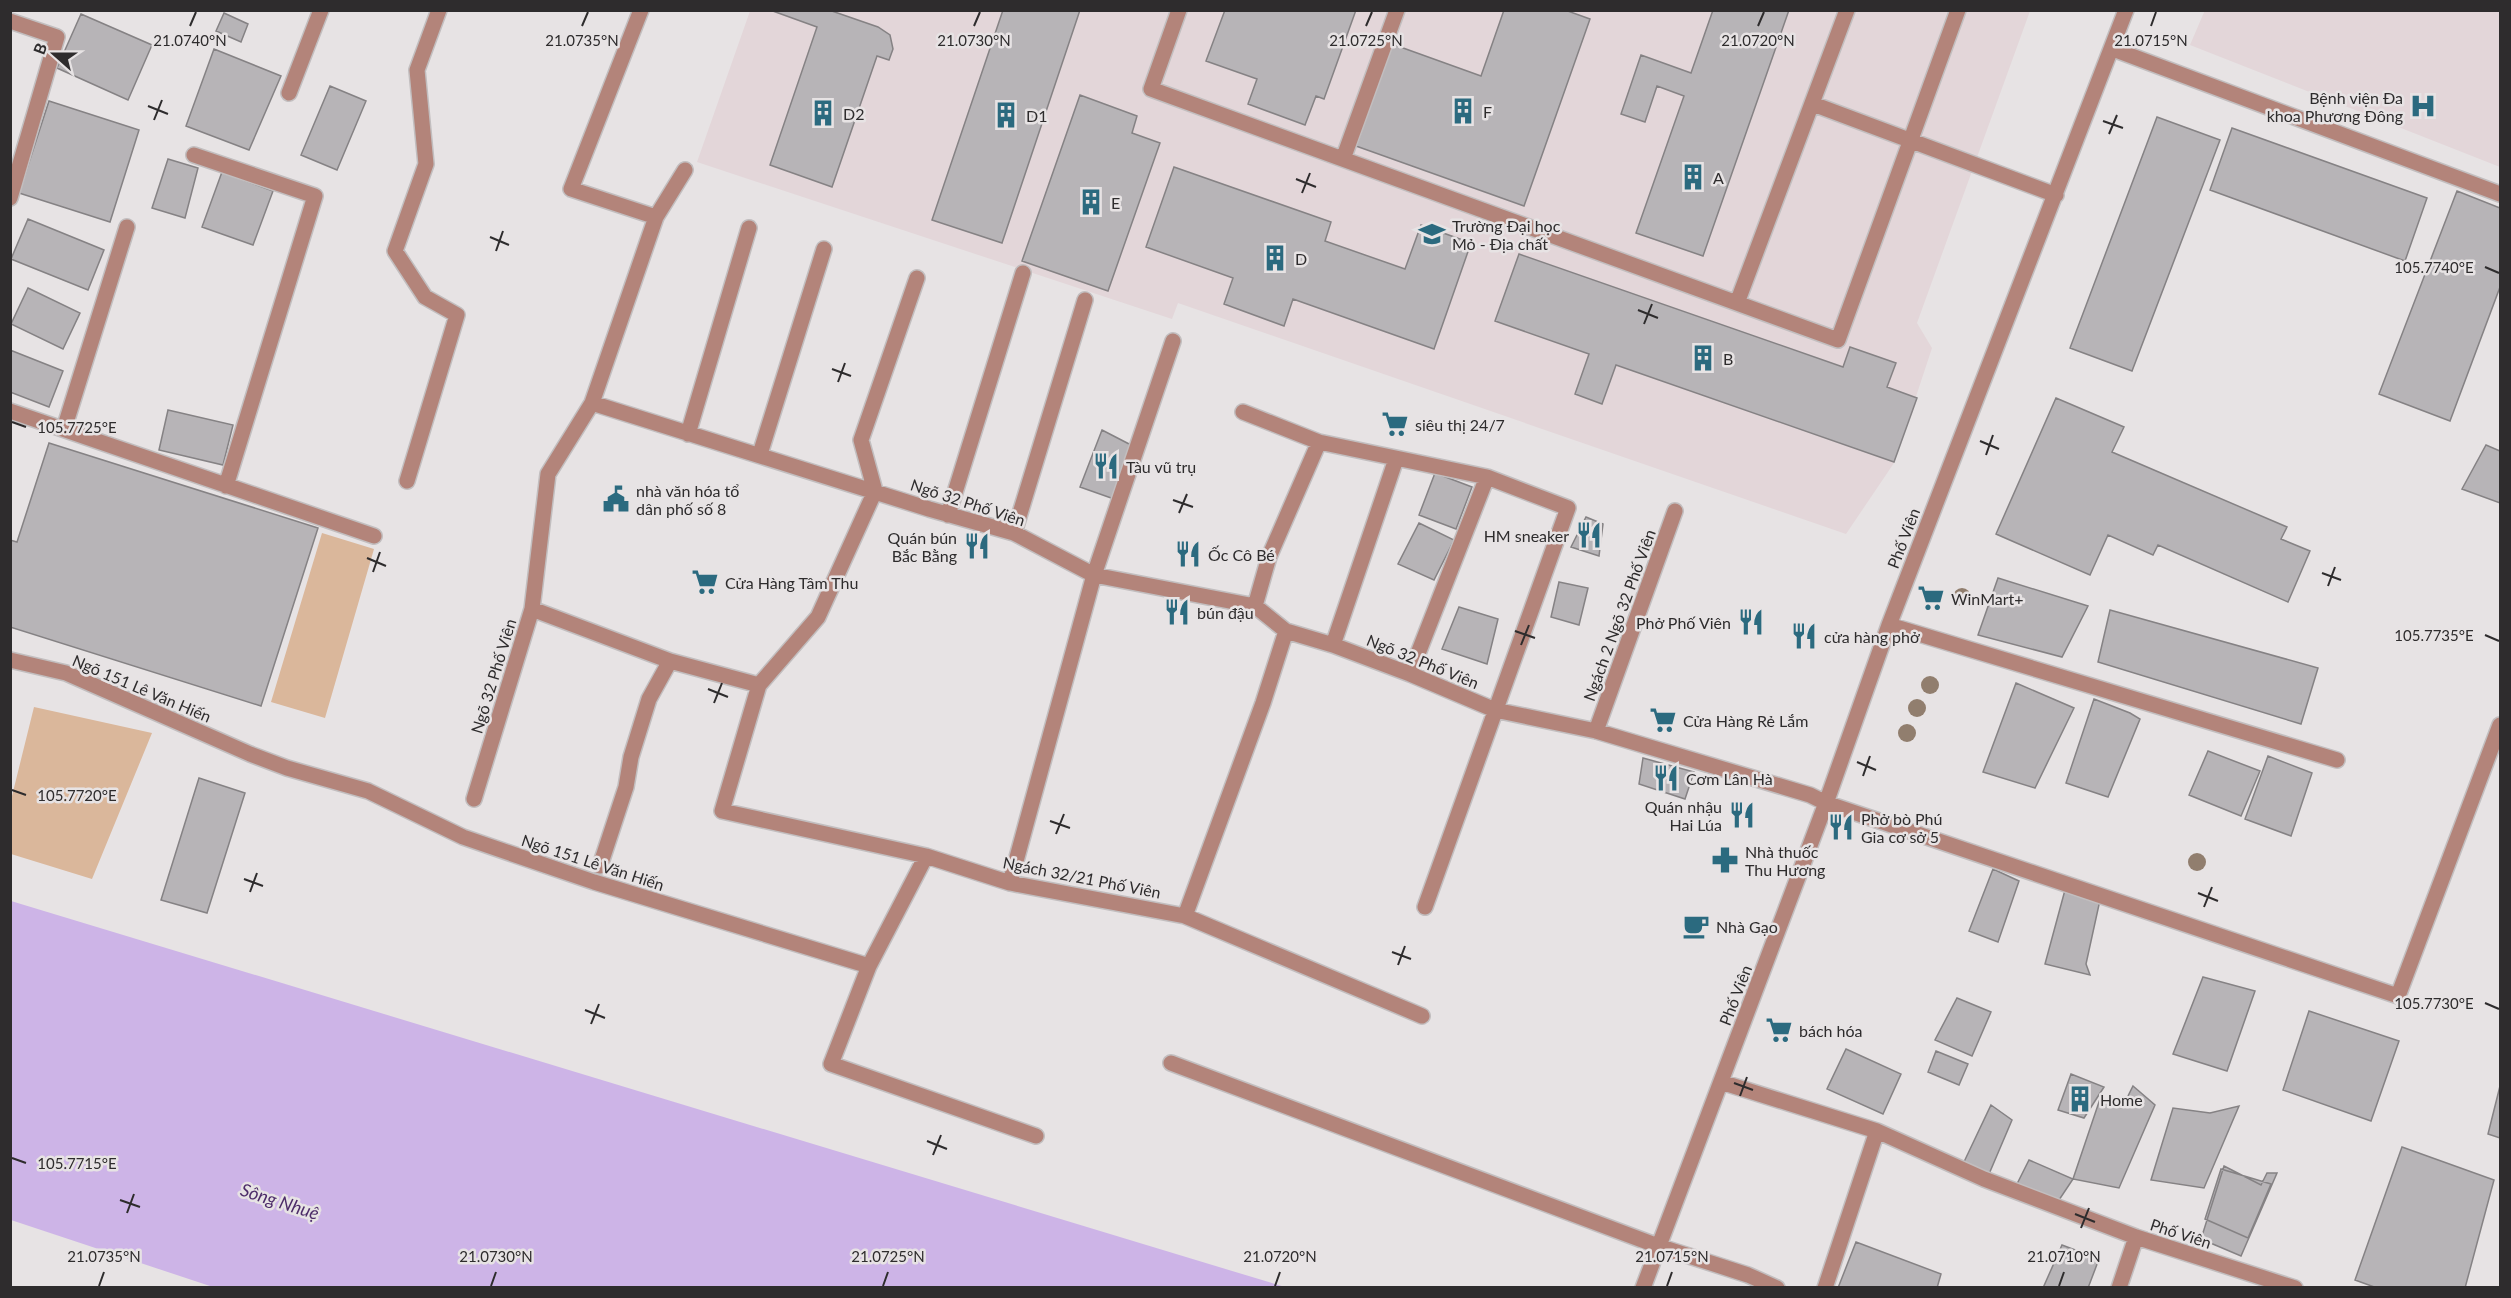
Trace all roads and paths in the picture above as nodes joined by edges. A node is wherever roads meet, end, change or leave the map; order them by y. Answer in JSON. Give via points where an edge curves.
{"nodes":[{"id":1,"x":321,"y":10,"type":"edge"},
{"id":2,"x":439,"y":10,"type":"edge"},
{"id":3,"x":641,"y":10,"type":"edge"},
{"id":4,"x":1179,"y":10,"type":"edge"},
{"id":5,"x":1397,"y":10,"type":"edge"},
{"id":6,"x":1847,"y":10,"type":"edge"},
{"id":7,"x":1958,"y":10,"type":"edge"},
{"id":8,"x":2127,"y":10,"type":"edge"},
{"id":9,"x":10,"y":21,"type":"edge"},
{"id":10,"x":2113,"y":49,"type":"junction"},
{"id":11,"x":289,"y":93,"type":"dead end"},
{"id":12,"x":1813,"y":104,"type":"junction"},
{"id":13,"x":1911,"y":139,"type":"junction"},
{"id":14,"x":194,"y":155,"type":"dead end"},
{"id":15,"x":1343,"y":159,"type":"junction"},
{"id":16,"x":685,"y":170,"type":"dead end"},
{"id":17,"x":2500,"y":194,"type":"edge"},
{"id":18,"x":2056,"y":195,"type":"junction"},
{"id":19,"x":10,"y":198,"type":"edge"},
{"id":20,"x":656,"y":217,"type":"junction"},
{"id":21,"x":127,"y":227,"type":"dead end"},
{"id":22,"x":749,"y":228,"type":"dead end"},
{"id":23,"x":824,"y":249,"type":"dead end"},
{"id":24,"x":1023,"y":273,"type":"dead end"},
{"id":25,"x":917,"y":278,"type":"dead end"},
{"id":26,"x":1085,"y":300,"type":"dead end"},
{"id":27,"x":1737,"y":303,"type":"junction"},
{"id":28,"x":1173,"y":341,"type":"dead end"},
{"id":29,"x":592,"y":403,"type":"junction"},
{"id":30,"x":10,"y":411,"type":"edge"},
{"id":31,"x":1243,"y":412,"type":"dead end"},
{"id":32,"x":64,"y":429,"type":"junction"},
{"id":33,"x":688,"y":434,"type":"junction"},
{"id":34,"x":1319,"y":442,"type":"junction"},
{"id":35,"x":760,"y":454,"type":"junction"},
{"id":36,"x":1396,"y":459,"type":"junction"},
{"id":37,"x":1487,"y":477,"type":"junction"},
{"id":38,"x":407,"y":482,"type":"dead end"},
{"id":39,"x":226,"y":486,"type":"junction"},
{"id":40,"x":875,"y":491,"type":"junction"},
{"id":41,"x":1675,"y":511,"type":"dead end"},
{"id":42,"x":948,"y":515,"type":"junction"},
{"id":43,"x":1014,"y":533,"type":"junction"},
{"id":44,"x":374,"y":536,"type":"dead end"},
{"id":45,"x":1094,"y":575,"type":"junction"},
{"id":46,"x":1255,"y":606,"type":"junction"},
{"id":47,"x":532,"y":609,"type":"junction"},
{"id":48,"x":1888,"y":625,"type":"junction"},
{"id":49,"x":1286,"y":630,"type":"junction"},
{"id":50,"x":1333,"y":645,"type":"junction"},
{"id":51,"x":10,"y":660,"type":"edge"},
{"id":52,"x":670,"y":661,"type":"junction"},
{"id":53,"x":1410,"y":674,"type":"junction"},
{"id":54,"x":759,"y":685,"type":"junction"},
{"id":55,"x":1495,"y":710,"type":"junction"},
{"id":56,"x":2500,"y":725,"type":"edge"},
{"id":57,"x":1596,"y":731,"type":"junction"},
{"id":58,"x":2337,"y":760,"type":"dead end"},
{"id":59,"x":474,"y":799,"type":"dead end"},
{"id":60,"x":1826,"y":803,"type":"junction"},
{"id":61,"x":926,"y":856,"type":"junction"},
{"id":62,"x":600,"y":866,"type":"dead end"},
{"id":63,"x":1010,"y":883,"type":"junction"},
{"id":64,"x":1425,"y":907,"type":"dead end"},
{"id":65,"x":1185,"y":916,"type":"junction"},
{"id":66,"x":869,"y":966,"type":"junction"},
{"id":67,"x":1422,"y":1016,"type":"dead end"},
{"id":68,"x":1171,"y":1063,"type":"dead end"},
{"id":69,"x":1721,"y":1082,"type":"junction"},
{"id":70,"x":1877,"y":1131,"type":"junction"},
{"id":71,"x":1036,"y":1136,"type":"dead end"},
{"id":72,"x":2136,"y":1237,"type":"junction"},
{"id":73,"x":1658,"y":1246,"type":"junction"},
{"id":74,"x":1643,"y":1287,"type":"edge"},
{"id":75,"x":1777,"y":1287,"type":"edge"},
{"id":76,"x":1825,"y":1287,"type":"edge"},
{"id":77,"x":2119,"y":1287,"type":"edge"},
{"id":78,"x":2295,"y":1287,"type":"edge"}],
"edges":[{"from":1,"to":11,"type":"street"},
{"from":2,"to":38,"type":"street","via":[[417,70],[426,164],[395,251],[425,297],[457,315]]},
{"from":3,"to":20,"type":"street","via":[[571,189]]},
{"from":4,"to":15,"type":"street","via":[[1151,89]]},
{"from":5,"to":15,"type":"street"},
{"from":6,"to":12,"type":"street"},
{"from":7,"to":13,"type":"street"},
{"from":8,"to":10,"type":"street","name":"Phố Viên"},
{"from":9,"to":19,"type":"street","via":[[57,38]]},
{"from":10,"to":17,"type":"street"},
{"from":10,"to":18,"type":"street","name":"Phố Viên"},
{"from":12,"to":13,"type":"street"},
{"from":12,"to":27,"type":"street"},
{"from":13,"to":18,"type":"street"},
{"from":13,"to":27,"type":"street","via":[[1838,340]]},
{"from":14,"to":39,"type":"street","via":[[315,196]]},
{"from":15,"to":27,"type":"street"},
{"from":16,"to":20,"type":"street"},
{"from":18,"to":48,"type":"street","name":"Phố Viên"},
{"from":20,"to":29,"type":"street"},
{"from":21,"to":32,"type":"street"},
{"from":22,"to":33,"type":"street"},
{"from":23,"to":35,"type":"street"},
{"from":24,"to":42,"type":"street"},
{"from":25,"to":40,"type":"street","via":[[861,440]]},
{"from":26,"to":43,"type":"street"},
{"from":28,"to":45,"type":"street"},
{"from":29,"to":33,"type":"street","name":"Ngõ 32 Phố Viên"},
{"from":29,"to":47,"type":"street","name":"Ngõ 32 Phố Viên","via":[[548,474]]},
{"from":30,"to":32,"type":"street"},
{"from":31,"to":34,"type":"street"},
{"from":32,"to":39,"type":"street"},
{"from":33,"to":35,"type":"street","name":"Ngõ 32 Phố Viên"},
{"from":34,"to":36,"type":"street"},
{"from":34,"to":46,"type":"street","via":[[1269,556]]},
{"from":35,"to":40,"type":"street","name":"Ngõ 32 Phố Viên"},
{"from":36,"to":37,"type":"street"},
{"from":36,"to":50,"type":"street"},
{"from":37,"to":53,"type":"street"},
{"from":37,"to":55,"type":"street","via":[[1568,508]]},
{"from":39,"to":44,"type":"street"},
{"from":40,"to":42,"type":"street","name":"Ngõ 32 Phố Viên"},
{"from":40,"to":54,"type":"street","via":[[818,617]]},
{"from":41,"to":57,"type":"street","name":"Ngách 2 Ngõ 32 Phố Viên"},
{"from":42,"to":43,"type":"street","name":"Ngõ 32 Phố Viên"},
{"from":43,"to":45,"type":"street","name":"Ngõ 32 Phố Viên"},
{"from":45,"to":46,"type":"street","name":"Ngõ 32 Phố Viên"},
{"from":45,"to":63,"type":"street"},
{"from":46,"to":49,"type":"street","name":"Ngõ 32 Phố Viên"},
{"from":47,"to":52,"type":"street"},
{"from":47,"to":59,"type":"street","name":"Ngõ 32 Phố Viên"},
{"from":48,"to":58,"type":"street"},
{"from":48,"to":60,"type":"street","name":"Phố Viên"},
{"from":49,"to":50,"type":"street","name":"Ngõ 32 Phố Viên"},
{"from":49,"to":65,"type":"street"},
{"from":50,"to":53,"type":"street","name":"Ngõ 32 Phố Viên"},
{"from":51,"to":66,"type":"street","name":"Ngõ 151 Lê Văn Hiến","via":[[66,673],[250,754],[368,791],[463,837],[594,882]]},
{"from":52,"to":54,"type":"street"},
{"from":52,"to":62,"type":"street","via":[[649,699]]},
{"from":53,"to":55,"type":"street","name":"Ngõ 32 Phố Viên"},
{"from":54,"to":61,"type":"street","name":"Ngách 32/21 Phố Viên","via":[[722,811]]},
{"from":55,"to":57,"type":"street","name":"Ngõ 32 Phố Viên"},
{"from":55,"to":64,"type":"street"},
{"from":56,"to":60,"type":"street","name":"Ngõ 32 Phố Viên","via":[[2398,996]]},
{"from":57,"to":60,"type":"street","name":"Ngõ 32 Phố Viên"},
{"from":60,"to":69,"type":"street","name":"Phố Viên"},
{"from":61,"to":63,"type":"street","name":"Ngách 32/21 Phố Viên"},
{"from":61,"to":66,"type":"street"},
{"from":63,"to":65,"type":"street","name":"Ngách 32/21 Phố Viên"},
{"from":65,"to":67,"type":"street","name":"Ngách 32/21 Phố Viên"},
{"from":66,"to":71,"type":"street","via":[[831,1065]]},
{"from":68,"to":73,"type":"street"},
{"from":69,"to":70,"type":"street","name":"Phố Viên"},
{"from":69,"to":73,"type":"street","name":"Phố Viên"},
{"from":70,"to":72,"type":"street","name":"Phố Viên","via":[[1984,1179]]},
{"from":70,"to":76,"type":"street"},
{"from":72,"to":77,"type":"street"},
{"from":72,"to":78,"type":"street","name":"Phố Viên"},
{"from":73,"to":74,"type":"street","name":"Phố Viên"},
{"from":73,"to":75,"type":"street"}]}
